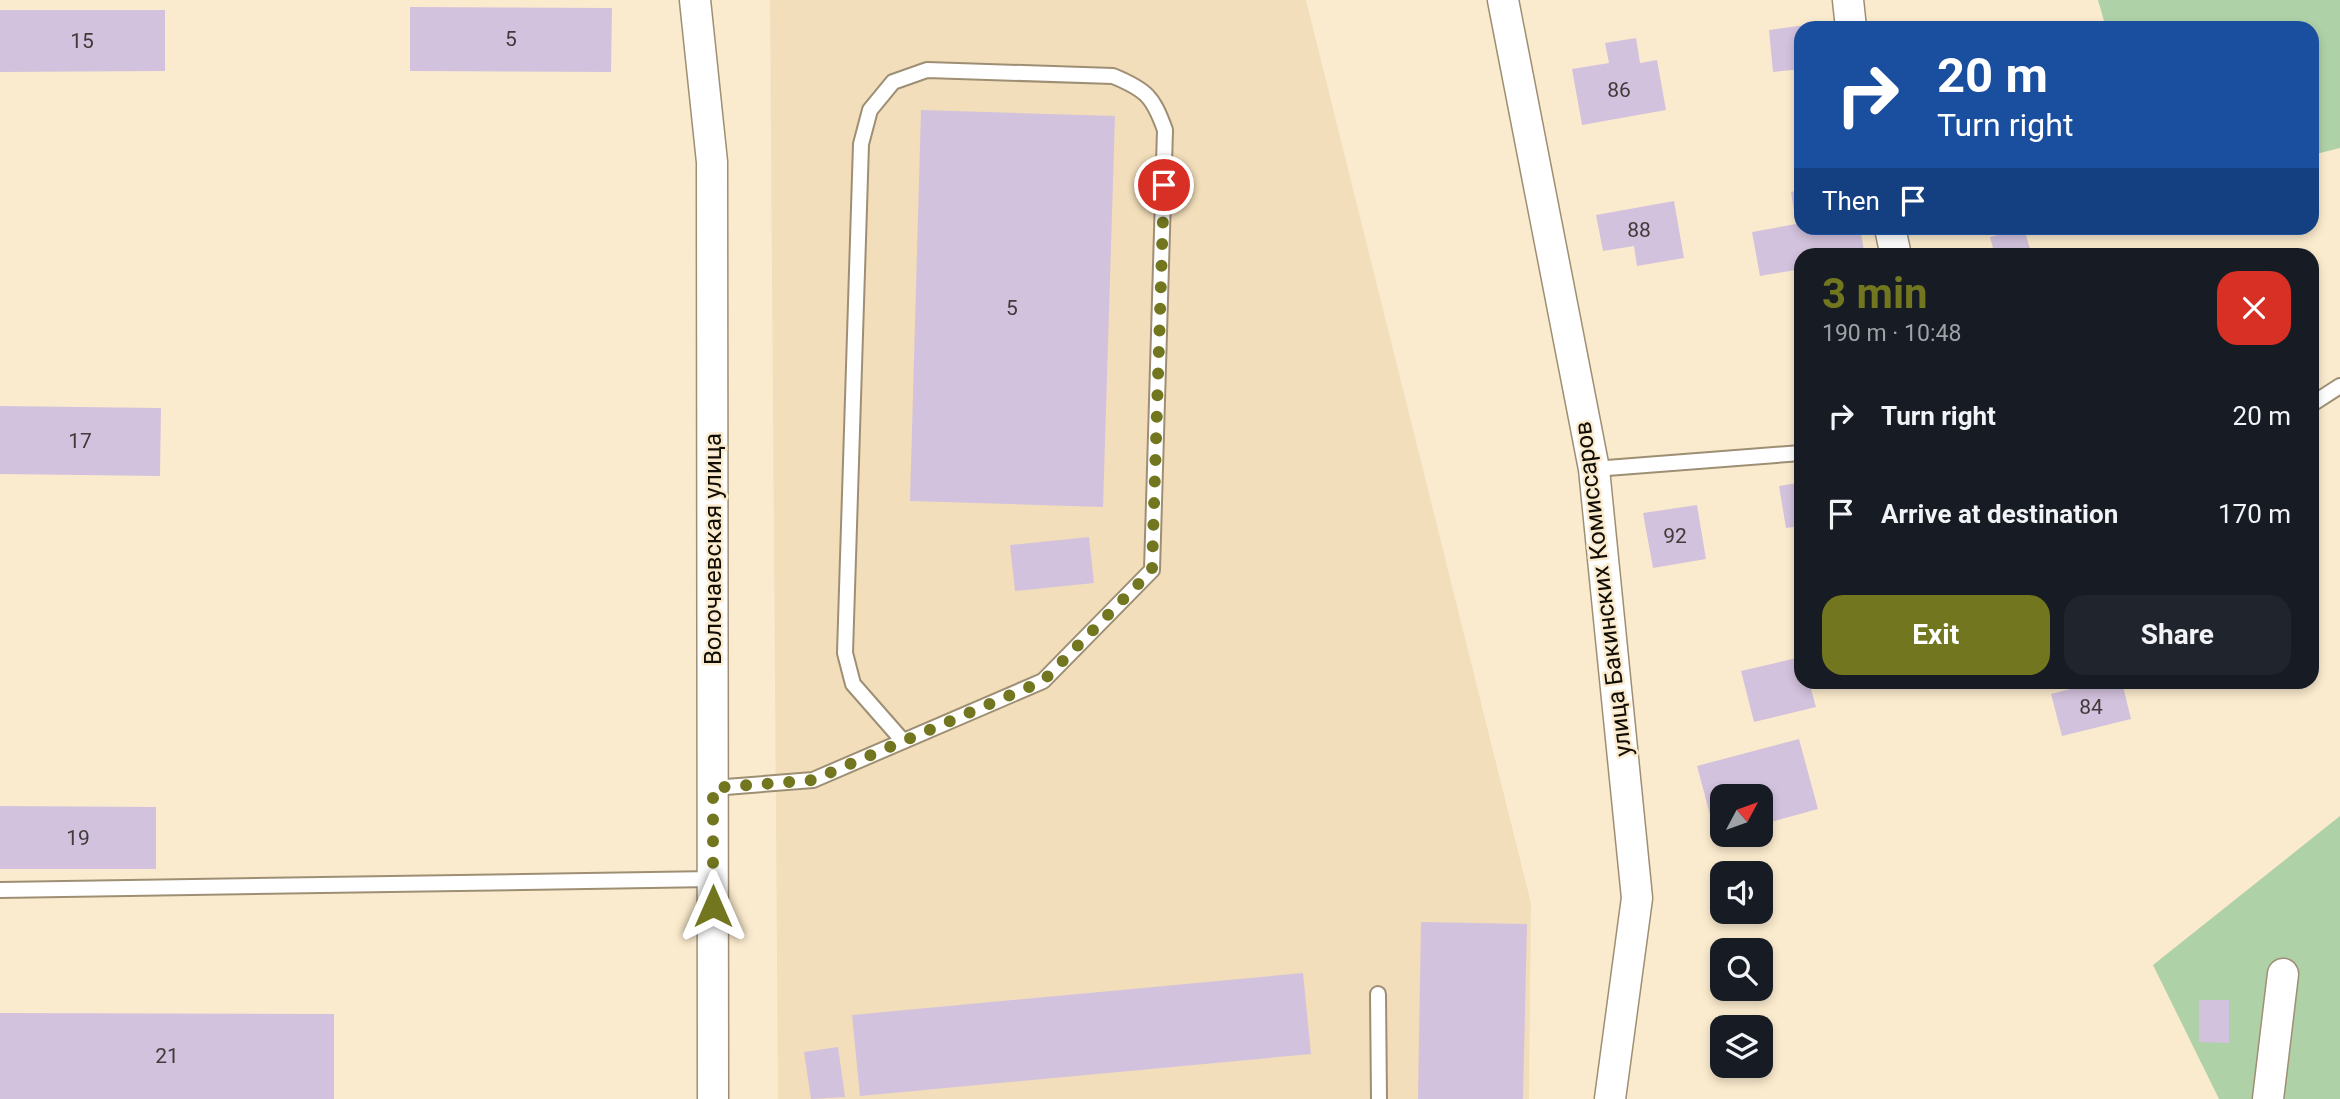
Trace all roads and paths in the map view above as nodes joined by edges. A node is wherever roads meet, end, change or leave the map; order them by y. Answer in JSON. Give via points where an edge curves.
{"nodes":[{"id":1,"x":695,"y":0,"type":"edge"},
{"id":2,"x":1503,"y":0,"type":"edge"},
{"id":3,"x":1848,"y":0,"type":"edge"},
{"id":4,"x":1850,"y":21,"type":"edge"},
{"id":5,"x":2340,"y":386,"type":"edge"},
{"id":6,"x":2319,"y":400,"type":"edge"},
{"id":7,"x":1794,"y":454,"type":"edge"},
{"id":8,"x":1594,"y":469,"type":"junction"},
{"id":9,"x":904,"y":741,"type":"junction"},
{"id":10,"x":713,"y":788,"type":"junction"},
{"id":11,"x":713,"y":878,"type":"junction"},
{"id":12,"x":0,"y":890,"type":"edge"},
{"id":13,"x":2283,"y":974,"type":"dead end"},
{"id":14,"x":1378,"y":994,"type":"dead end"},
{"id":15,"x":713,"y":1099,"type":"edge"},
{"id":16,"x":1378,"y":1099,"type":"edge"},
{"id":17,"x":1611,"y":1099,"type":"edge"},
{"id":18,"x":2268,"y":1099,"type":"edge"}],
"edges":[{"from":1,"to":10,"type":"street","name":"Волочаевская улица","via":[[712,162]]},
{"from":2,"to":8,"type":"street","name":"улица Бакинских Комиссаров"},
{"from":3,"to":4,"type":"street"},
{"from":5,"to":6,"type":"lane"},
{"from":7,"to":8,"type":"lane"},
{"from":8,"to":17,"type":"street","name":"улица Бакинских Комиссаров","via":[[1637,898]]},
{"from":9,"to":9,"type":"lane","via":[[1043,681],[1152,570],[1165,131],[1155,102],[1139,87],[1113,76],[927,71],[892,82],[870,110],[860,144],[845,653],[853,684]]},
{"from":9,"to":10,"type":"lane","via":[[813,780]]},
{"from":10,"to":11,"type":"street","name":"Волочаевская улица"},
{"from":11,"to":12,"type":"lane"},
{"from":11,"to":15,"type":"street","name":"Волочаевская улица"},
{"from":13,"to":18,"type":"street"},
{"from":14,"to":16,"type":"lane"}]}
